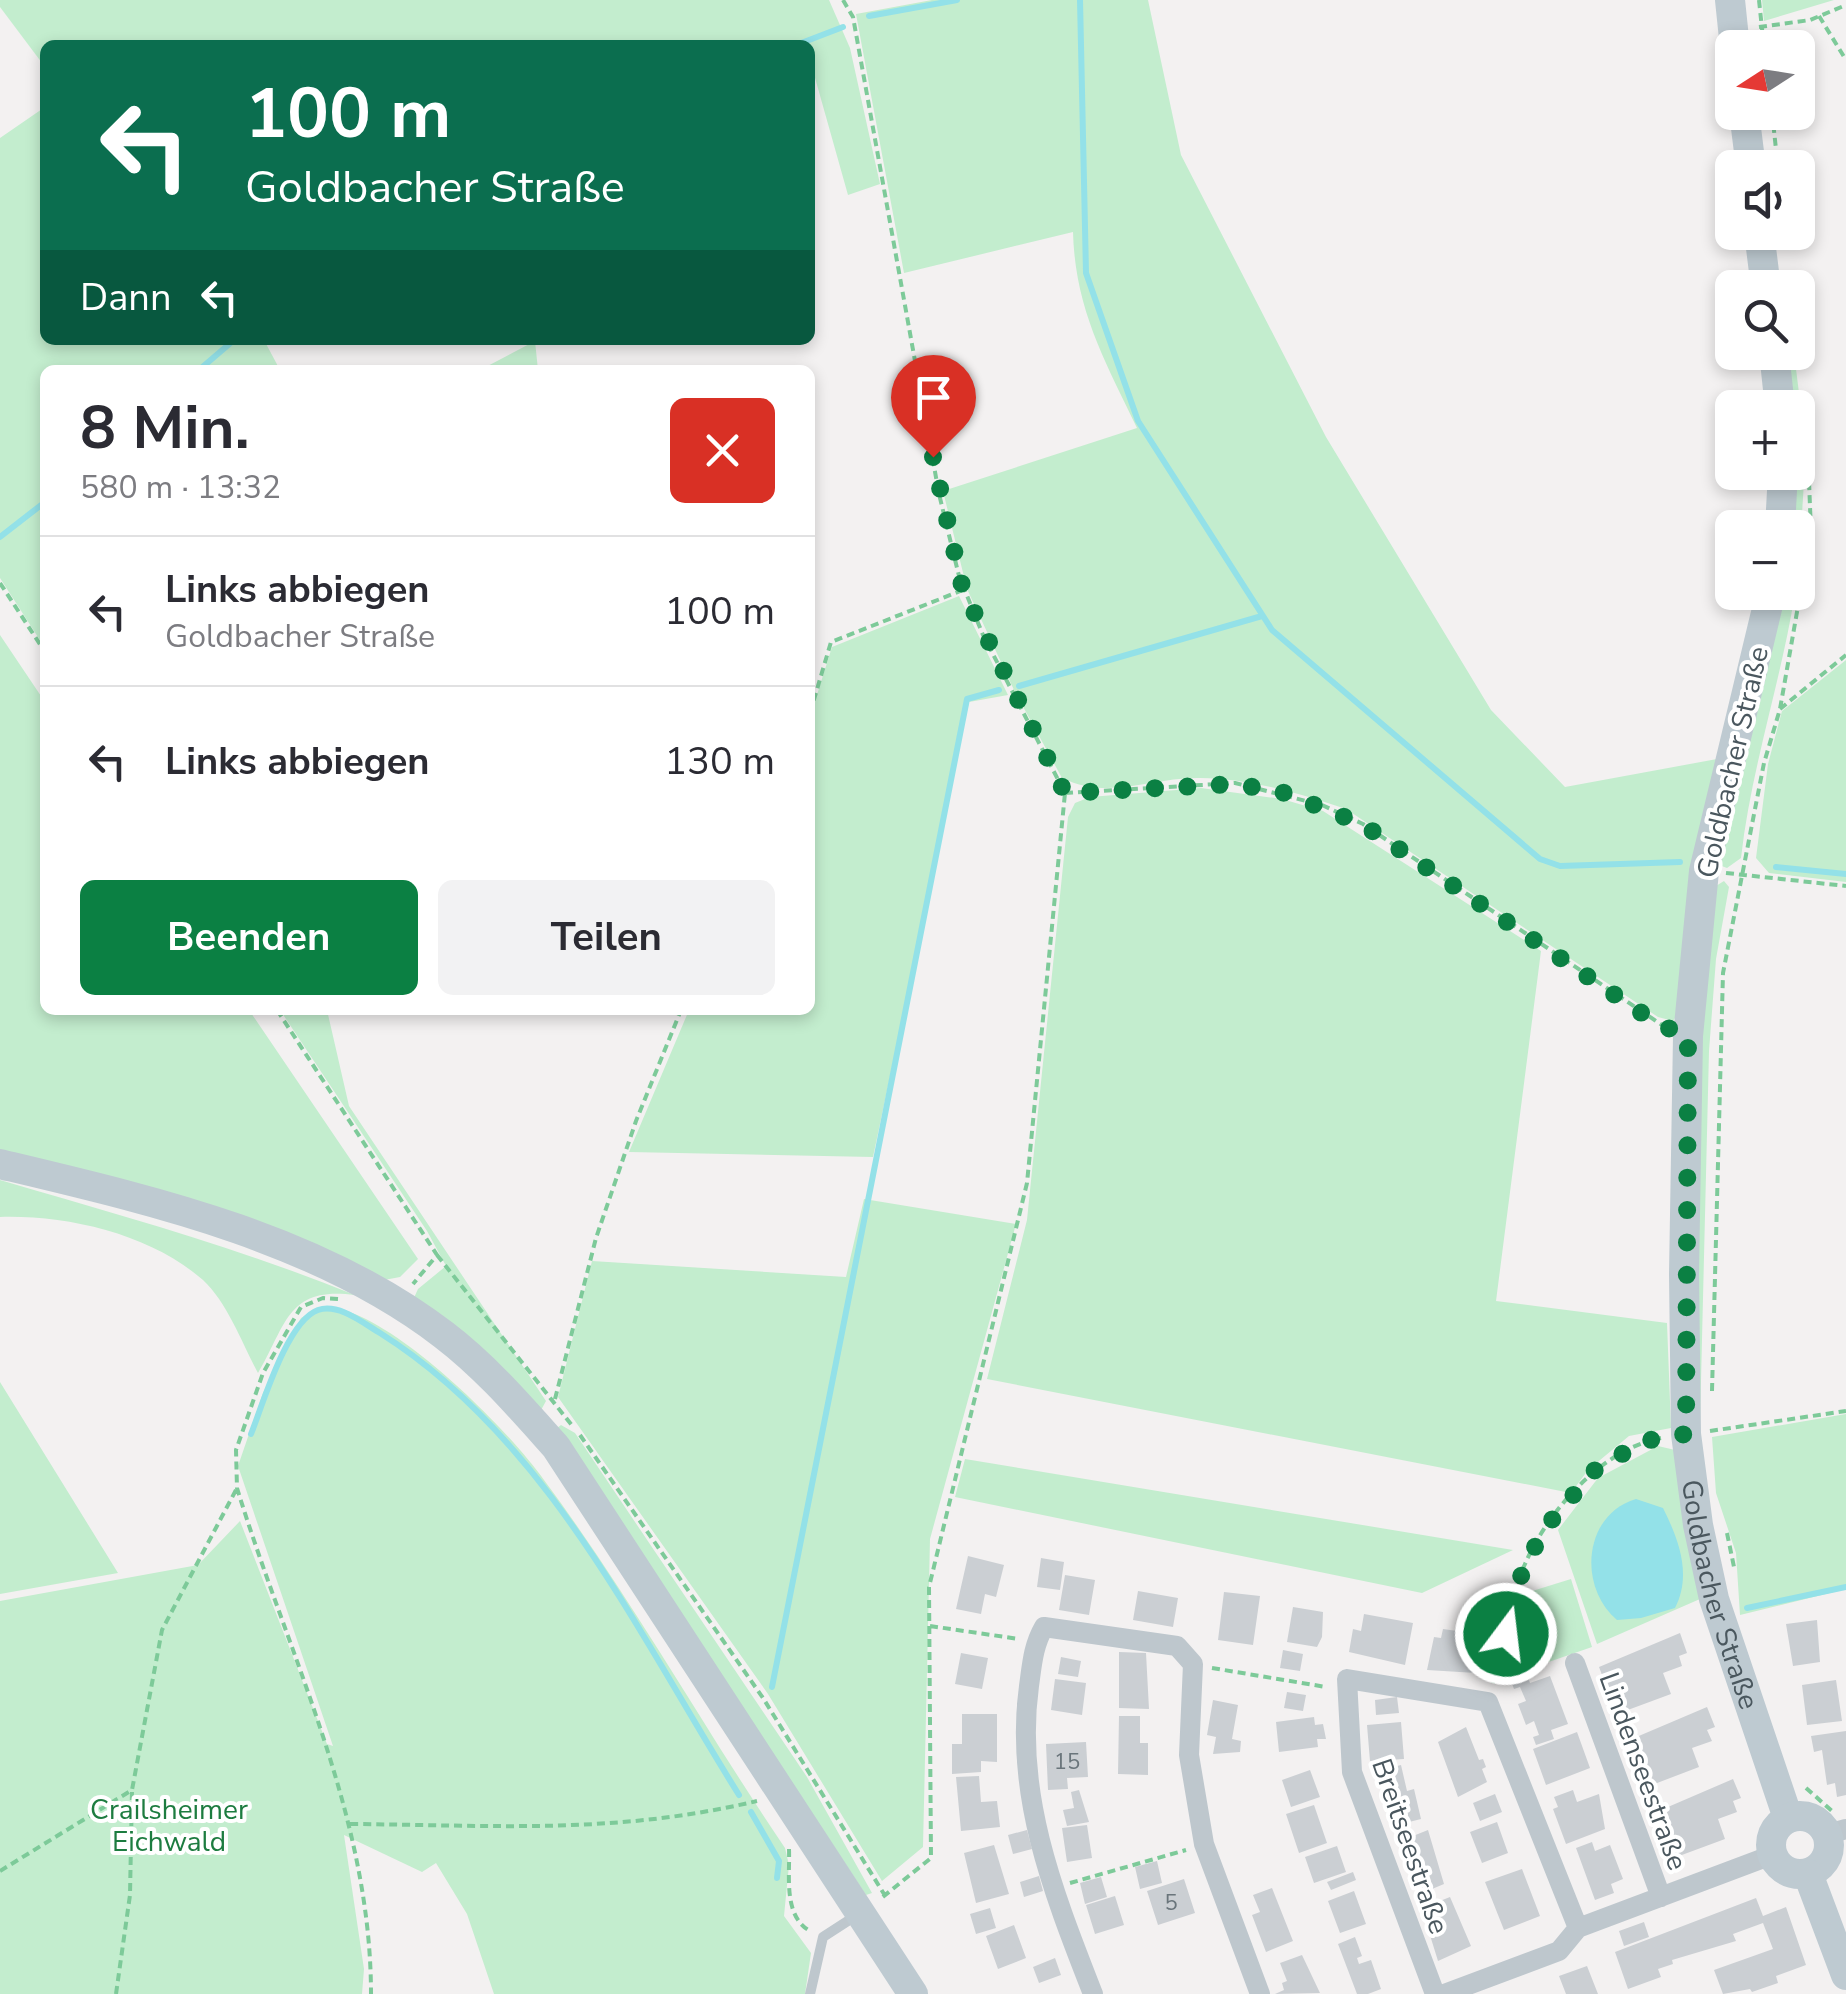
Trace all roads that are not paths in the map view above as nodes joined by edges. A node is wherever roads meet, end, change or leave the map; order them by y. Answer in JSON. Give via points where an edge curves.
{"nodes":[{"id":1,"x":1730,"y":0,"type":"edge"},
{"id":2,"x":1741,"y":30,"type":"edge"},
{"id":3,"x":1767,"y":610,"type":"edge"},
{"id":4,"x":0,"y":1164,"type":"edge"},
{"id":5,"x":1575,"y":1663,"type":"dead end"},
{"id":6,"x":1788,"y":1818,"type":"junction"},
{"id":7,"x":1838,"y":1831,"type":"edge"},
{"id":8,"x":1772,"y":1855,"type":"junction"},
{"id":9,"x":1808,"y":1874,"type":"junction"},
{"id":10,"x":1660,"y":1897,"type":"junction"},
{"id":11,"x":859,"y":1914,"type":"junction"},
{"id":12,"x":1578,"y":1928,"type":"junction"},
{"id":13,"x":1846,"y":1975,"type":"edge"},
{"id":14,"x":810,"y":1994,"type":"edge"},
{"id":15,"x":913,"y":1994,"type":"edge"},
{"id":16,"x":1093,"y":1994,"type":"edge"},
{"id":17,"x":1260,"y":1994,"type":"edge"},
{"id":18,"x":1434,"y":1994,"type":"edge"},
{"id":19,"x":1444,"y":1994,"type":"edge"}],
"edges":[{"from":1,"to":2,"type":"street"},
{"from":3,"to":6,"type":"street","name":"Goldbacher Straße","via":[[1704,871],[1688,1036],[1714,1599]]},
{"from":4,"to":11,"type":"street","via":[[249,1234],[397,1304],[484,1369],[542,1432]]},
{"from":5,"to":10,"type":"street","name":"Lindenseestraße"},
{"from":6,"to":7,"type":"street","via":[[1808,1816]]},
{"from":6,"to":8,"type":"street","via":[[1774,1830]]},
{"from":7,"to":9,"type":"street","via":[[1828,1856]]},
{"from":8,"to":9,"type":"street","via":[[1790,1873]]},
{"from":8,"to":10,"type":"street"},
{"from":9,"to":13,"type":"street"},
{"from":10,"to":12,"type":"street"},
{"from":11,"to":14,"type":"lane","via":[[823,1937]]},
{"from":11,"to":15,"type":"street"},
{"from":12,"to":18,"type":"street","name":"Breitseestraße","via":[[1488,1702],[1347,1679],[1352,1772]]},
{"from":12,"to":19,"type":"street","via":[[1559,1952]]},
{"from":16,"to":17,"type":"street","via":[[1032,1816],[1025,1718],[1044,1627],[1177,1646],[1192,1664],[1188,1754],[1204,1844]]}]}
